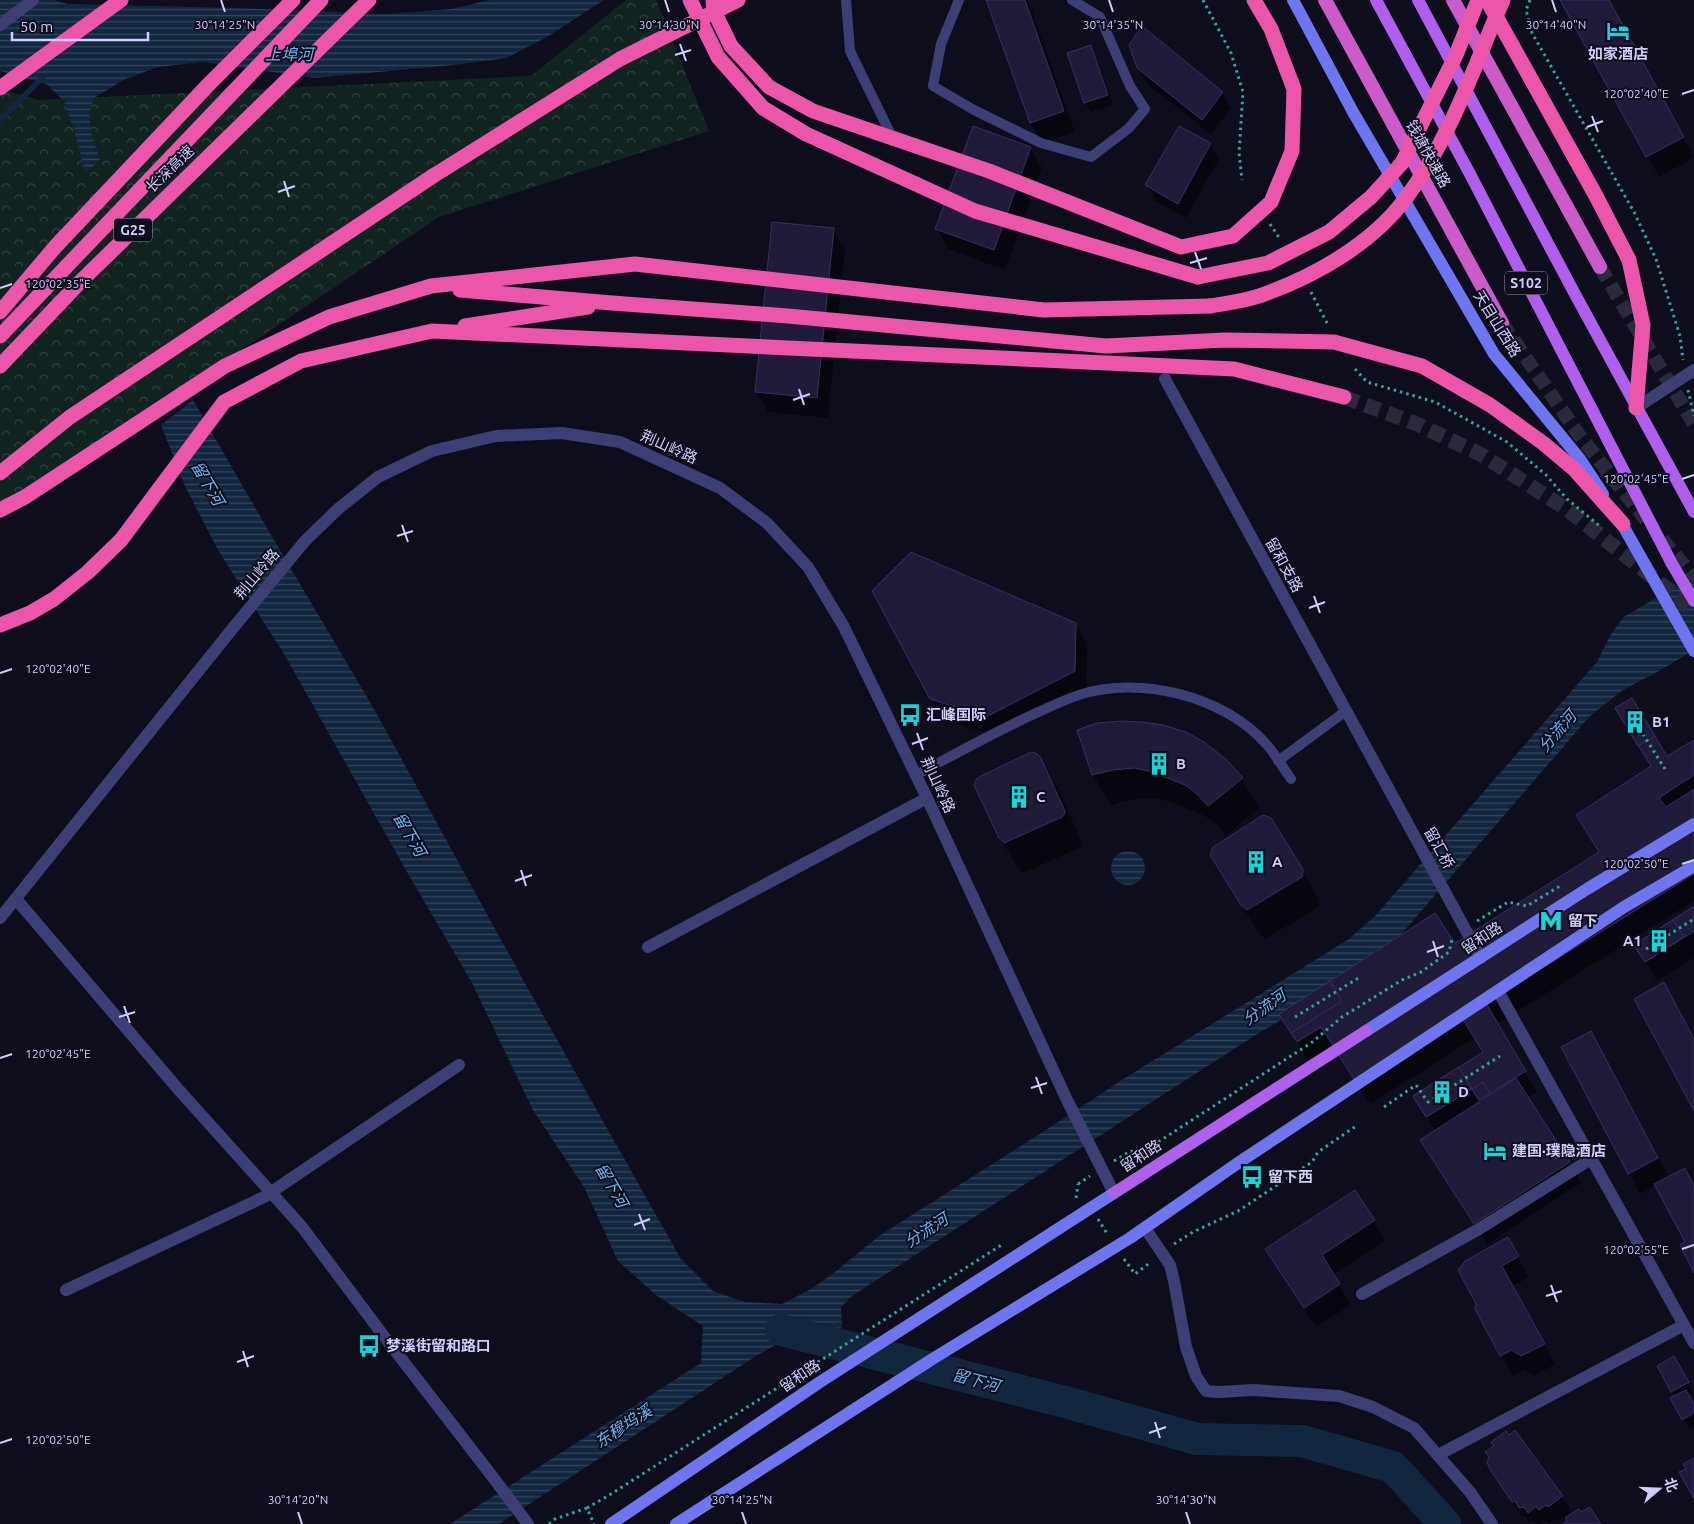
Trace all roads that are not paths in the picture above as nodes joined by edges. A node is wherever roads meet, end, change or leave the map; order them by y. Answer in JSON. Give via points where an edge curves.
{"nodes":[{"id":1,"x":33,"y":0,"type":"edge"},
{"id":2,"x":121,"y":0,"type":"edge"},
{"id":3,"x":293,"y":0,"type":"edge"},
{"id":4,"x":321,"y":0,"type":"edge"},
{"id":5,"x":368,"y":0,"type":"edge"},
{"id":6,"x":713,"y":0,"type":"edge"},
{"id":7,"x":738,"y":0,"type":"edge"},
{"id":8,"x":846,"y":0,"type":"edge"},
{"id":9,"x":959,"y":0,"type":"edge"},
{"id":10,"x":1072,"y":0,"type":"edge"},
{"id":11,"x":1254,"y":0,"type":"edge"},
{"id":12,"x":1293,"y":0,"type":"edge"},
{"id":13,"x":1325,"y":0,"type":"edge"},
{"id":14,"x":1376,"y":0,"type":"edge"},
{"id":15,"x":1418,"y":0,"type":"edge"},
{"id":16,"x":1453,"y":0,"type":"edge"},
{"id":17,"x":1478,"y":0,"type":"edge"},
{"id":18,"x":1487,"y":0,"type":"edge"},
{"id":19,"x":1503,"y":0,"type":"edge"},
{"id":20,"x":693,"y":6,"type":"edge"},
{"id":21,"x":0,"y":25,"type":"edge"},
{"id":22,"x":0,"y":88,"type":"edge"},
{"id":23,"x":893,"y":138,"type":"junction"},
{"id":24,"x":1600,"y":268,"type":"tunnel mouth"},
{"id":25,"x":428,"y":287,"type":"junction"},
{"id":26,"x":612,"y":303,"type":"junction"},
{"id":27,"x":0,"y":312,"type":"edge"},
{"id":28,"x":1502,"y":324,"type":"tunnel mouth"},
{"id":29,"x":432,"y":331,"type":"junction"},
{"id":30,"x":0,"y":336,"type":"edge"},
{"id":31,"x":0,"y":366,"type":"edge"},
{"id":32,"x":1694,"y":370,"type":"edge"},
{"id":33,"x":1165,"y":379,"type":"dead end"},
{"id":34,"x":1344,"y":397,"type":"tunnel mouth"},
{"id":35,"x":1636,"y":408,"type":"junction"},
{"id":36,"x":0,"y":473,"type":"edge"},
{"id":37,"x":0,"y":510,"type":"edge"},
{"id":38,"x":1694,"y":512,"type":"edge"},
{"id":39,"x":1623,"y":524,"type":"junction"},
{"id":40,"x":1694,"y":601,"type":"edge"},
{"id":41,"x":0,"y":625,"type":"edge"},
{"id":42,"x":1694,"y":651,"type":"edge"},
{"id":43,"x":1346,"y":711,"type":"junction"},
{"id":44,"x":1278,"y":761,"type":"junction"},
{"id":45,"x":916,"y":775,"type":"junction"},
{"id":46,"x":1291,"y":779,"type":"dead end"},
{"id":47,"x":927,"y":798,"type":"junction"},
{"id":48,"x":1404,"y":818,"type":"joint"},
{"id":49,"x":1694,"y":824,"type":"edge"},
{"id":50,"x":1694,"y":866,"type":"edge"},
{"id":51,"x":16,"y":899,"type":"junction"},
{"id":52,"x":0,"y":918,"type":"edge"},
{"id":53,"x":648,"y":947,"type":"dead end"},
{"id":54,"x":1481,"y":958,"type":"junction"},
{"id":55,"x":1498,"y":991,"type":"junction"},
{"id":56,"x":459,"y":1065,"type":"dead end"},
{"id":57,"x":1591,"y":1159,"type":"junction"},
{"id":58,"x":271,"y":1192,"type":"junction"},
{"id":59,"x":1114,"y":1193,"type":"junction"},
{"id":60,"x":1145,"y":1228,"type":"junction"},
{"id":61,"x":66,"y":1290,"type":"dead end"},
{"id":62,"x":1362,"y":1294,"type":"dead end"},
{"id":63,"x":1684,"y":1325,"type":"junction"},
{"id":64,"x":1694,"y":1343,"type":"edge"},
{"id":65,"x":1438,"y":1455,"type":"junction"},
{"id":66,"x":527,"y":1524,"type":"edge"},
{"id":67,"x":612,"y":1524,"type":"edge"},
{"id":68,"x":676,"y":1524,"type":"edge"},
{"id":69,"x":1492,"y":1524,"type":"edge"}],
"edges":[{"from":1,"to":21,"type":"street"},
{"from":2,"to":22,"type":"highway"},
{"from":3,"to":27,"type":"highway","via":[[55,247]]},
{"from":4,"to":30,"type":"highway","name":"长深高速","number":"G25"},
{"from":5,"to":31,"type":"highway","name":"长深高速","number":"G25","via":[[79,283]]},
{"from":6,"to":23,"type":"highway","via":[[714,12],[731,46],[769,87],[813,111]]},
{"from":7,"to":36,"type":"highway","bridge":true,"via":[[620,59],[433,176],[70,417]]},
{"from":8,"to":23,"type":"lane","via":[[850,51]]},
{"from":9,"to":10,"type":"lane","via":[[941,44],[933,86],[1041,143],[1091,157],[1129,128],[1145,109],[1130,86],[1100,17]]},
{"from":11,"to":23,"type":"highway","via":[[1271,29],[1294,89],[1292,151],[1271,202],[1233,236],[1181,247],[989,171]]},
{"from":12,"to":39,"type":"main road","name":"天目山西路","via":[[1353,112],[1494,354],[1580,459]]},
{"from":13,"to":28,"type":"highway","name":"钱塘快速路"},
{"from":14,"to":40,"type":"main road","number":"S102"},
{"from":15,"to":35,"type":"main road","number":"S102"},
{"from":16,"to":24,"type":"highway"},
{"from":17,"to":20,"type":"highway","bridge":true,"via":[[1456,55],[1402,163],[1371,197],[1328,232],[1268,263],[1198,277],[975,211],[806,134],[764,108],[718,57]]},
{"from":18,"to":35,"type":"highway","via":[[1629,260],[1643,324]]},
{"from":19,"to":25,"type":"highway","bridge":true,"via":[[1450,122],[1405,199],[1378,228],[1350,250],[1308,276],[1261,296],[1210,306],[1044,310],[635,264]]},
{"from":25,"to":26,"type":"highway"},
{"from":25,"to":37,"type":"highway","via":[[328,317],[225,366],[25,497]]},
{"from":26,"to":29,"type":"highway"},
{"from":26,"to":39,"type":"highway","via":[[1106,346],[1225,340],[1334,342],[1422,366],[1490,405],[1574,469]]},
{"from":29,"to":34,"type":"highway","via":[[1234,369]]},
{"from":29,"to":41,"type":"highway","via":[[301,361],[224,402],[121,540],[54,599]]},
{"from":32,"to":35,"type":"street"},
{"from":33,"to":43,"type":"street","name":"留和支路"},
{"from":35,"to":38,"type":"main road","number":"S102"},
{"from":39,"to":42,"type":"main road","name":"天目山西路"},
{"from":43,"to":44,"type":"lane"},
{"from":43,"to":48,"type":"street","name":"留和支路"},
{"from":44,"to":45,"type":"lane","via":[[1267,744],[1242,723],[1206,702],[1135,687],[1102,689],[1078,695],[1003,728]]},
{"from":44,"to":46,"type":"lane"},
{"from":45,"to":47,"type":"street","name":"荆山岭路"},
{"from":45,"to":51,"type":"street","name":"荆山岭路","via":[[844,627],[808,567],[768,523],[720,488],[620,442],[562,433],[496,436],[432,451],[378,478],[338,509],[305,541],[233,628]]},
{"from":47,"to":53,"type":"street"},
{"from":47,"to":59,"type":"street","name":"荆山岭路","via":[[1067,1100]]},
{"from":48,"to":54,"type":"street","name":"留汇桥"},
{"from":49,"to":54,"type":"main road","name":"留和路"},
{"from":50,"to":55,"type":"main road","via":[[1624,907]]},
{"from":51,"to":52,"type":"street","name":"荆山岭路"},
{"from":51,"to":58,"type":"street","via":[[178,1090]]},
{"from":54,"to":59,"type":"main road","name":"留和路"},
{"from":55,"to":57,"type":"street"},
{"from":55,"to":60,"type":"main road"},
{"from":56,"to":58,"type":"street"},
{"from":57,"to":62,"type":"street","via":[[1479,1230]]},
{"from":57,"to":63,"type":"street"},
{"from":58,"to":61,"type":"street"},
{"from":58,"to":66,"type":"street","via":[[302,1227]]},
{"from":59,"to":67,"type":"main road","name":"留和路","via":[[879,1343]]},
{"from":60,"to":65,"type":"street","via":[[1170,1265],[1186,1347],[1196,1376],[1206,1391],[1253,1390],[1339,1396],[1373,1407],[1414,1428]]},
{"from":60,"to":68,"type":"main road","via":[[909,1373]]},
{"from":63,"to":64,"type":"street"},
{"from":63,"to":65,"type":"street"},
{"from":65,"to":69,"type":"street"}]}
